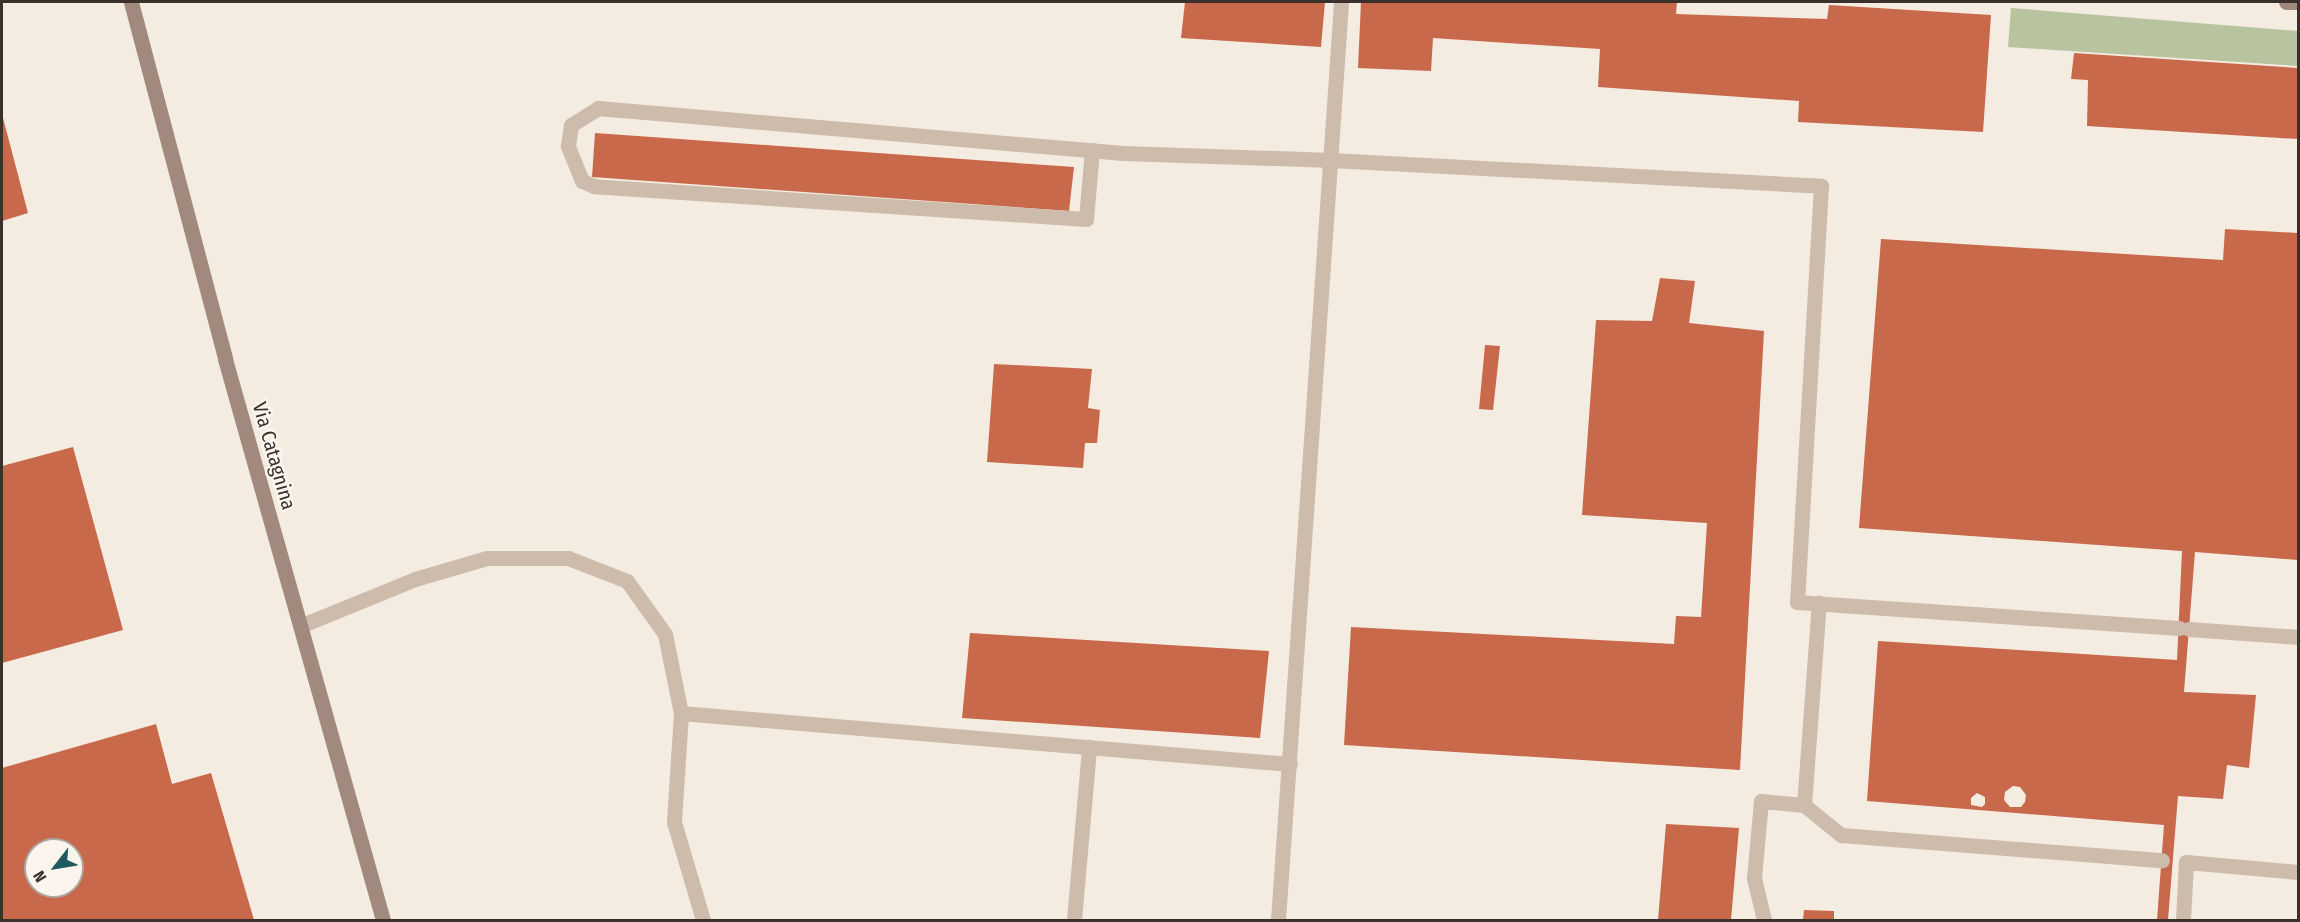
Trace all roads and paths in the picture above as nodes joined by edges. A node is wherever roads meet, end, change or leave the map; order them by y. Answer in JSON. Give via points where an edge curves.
{"nodes":[{"id":1,"x":131,"y":2,"type":"edge"},
{"id":2,"x":1341,"y":2,"type":"edge"},
{"id":3,"x":2286,"y":2,"type":"edge"},
{"id":4,"x":2298,"y":2,"type":"edge"},
{"id":5,"x":1092,"y":150,"type":"junction"},
{"id":6,"x":1331,"y":160,"type":"junction"},
{"id":7,"x":1819,"y":603,"type":"junction"},
{"id":8,"x":300,"y":626,"type":"junction"},
{"id":9,"x":2298,"y":637,"type":"edge"},
{"id":10,"x":681,"y":713,"type":"junction"},
{"id":11,"x":1089,"y":747,"type":"junction"},
{"id":12,"x":1290,"y":764,"type":"junction"},
{"id":13,"x":1804,"y":805,"type":"junction"},
{"id":14,"x":2174,"y":861,"type":"junction"},
{"id":15,"x":2298,"y":872,"type":"edge"},
{"id":16,"x":383,"y":921,"type":"edge"},
{"id":17,"x":703,"y":921,"type":"edge"},
{"id":18,"x":1074,"y":921,"type":"edge"},
{"id":19,"x":1278,"y":921,"type":"edge"},
{"id":20,"x":1764,"y":921,"type":"edge"},
{"id":21,"x":2183,"y":921,"type":"edge"}],
"edges":[{"from":1,"to":8,"type":"main road","name":"Via Catagnina"},
{"from":2,"to":6,"type":"lane"},
{"from":3,"to":4,"type":"main road"},
{"from":5,"to":5,"type":"lane","via":[[598,108],[571,124],[568,146],[582,181],[594,186],[1086,219]]},
{"from":5,"to":6,"type":"lane"},
{"from":6,"to":7,"type":"lane","via":[[1821,186],[1797,602]]},
{"from":6,"to":12,"type":"lane"},
{"from":7,"to":9,"type":"lane"},
{"from":7,"to":13,"type":"lane"},
{"from":8,"to":10,"type":"lane","via":[[415,579],[487,558],[568,558],[627,581],[665,634]]},
{"from":8,"to":16,"type":"main road","name":"Via Catagnina"},
{"from":10,"to":11,"type":"lane"},
{"from":10,"to":17,"type":"lane","via":[[674,822]]},
{"from":11,"to":12,"type":"lane"},
{"from":11,"to":18,"type":"lane"},
{"from":12,"to":19,"type":"lane"},
{"from":13,"to":14,"type":"lane","via":[[1841,835]]},
{"from":13,"to":20,"type":"lane","via":[[1761,801],[1754,878]]},
{"from":14,"to":15,"type":"lane"},
{"from":14,"to":21,"type":"lane"}]}
